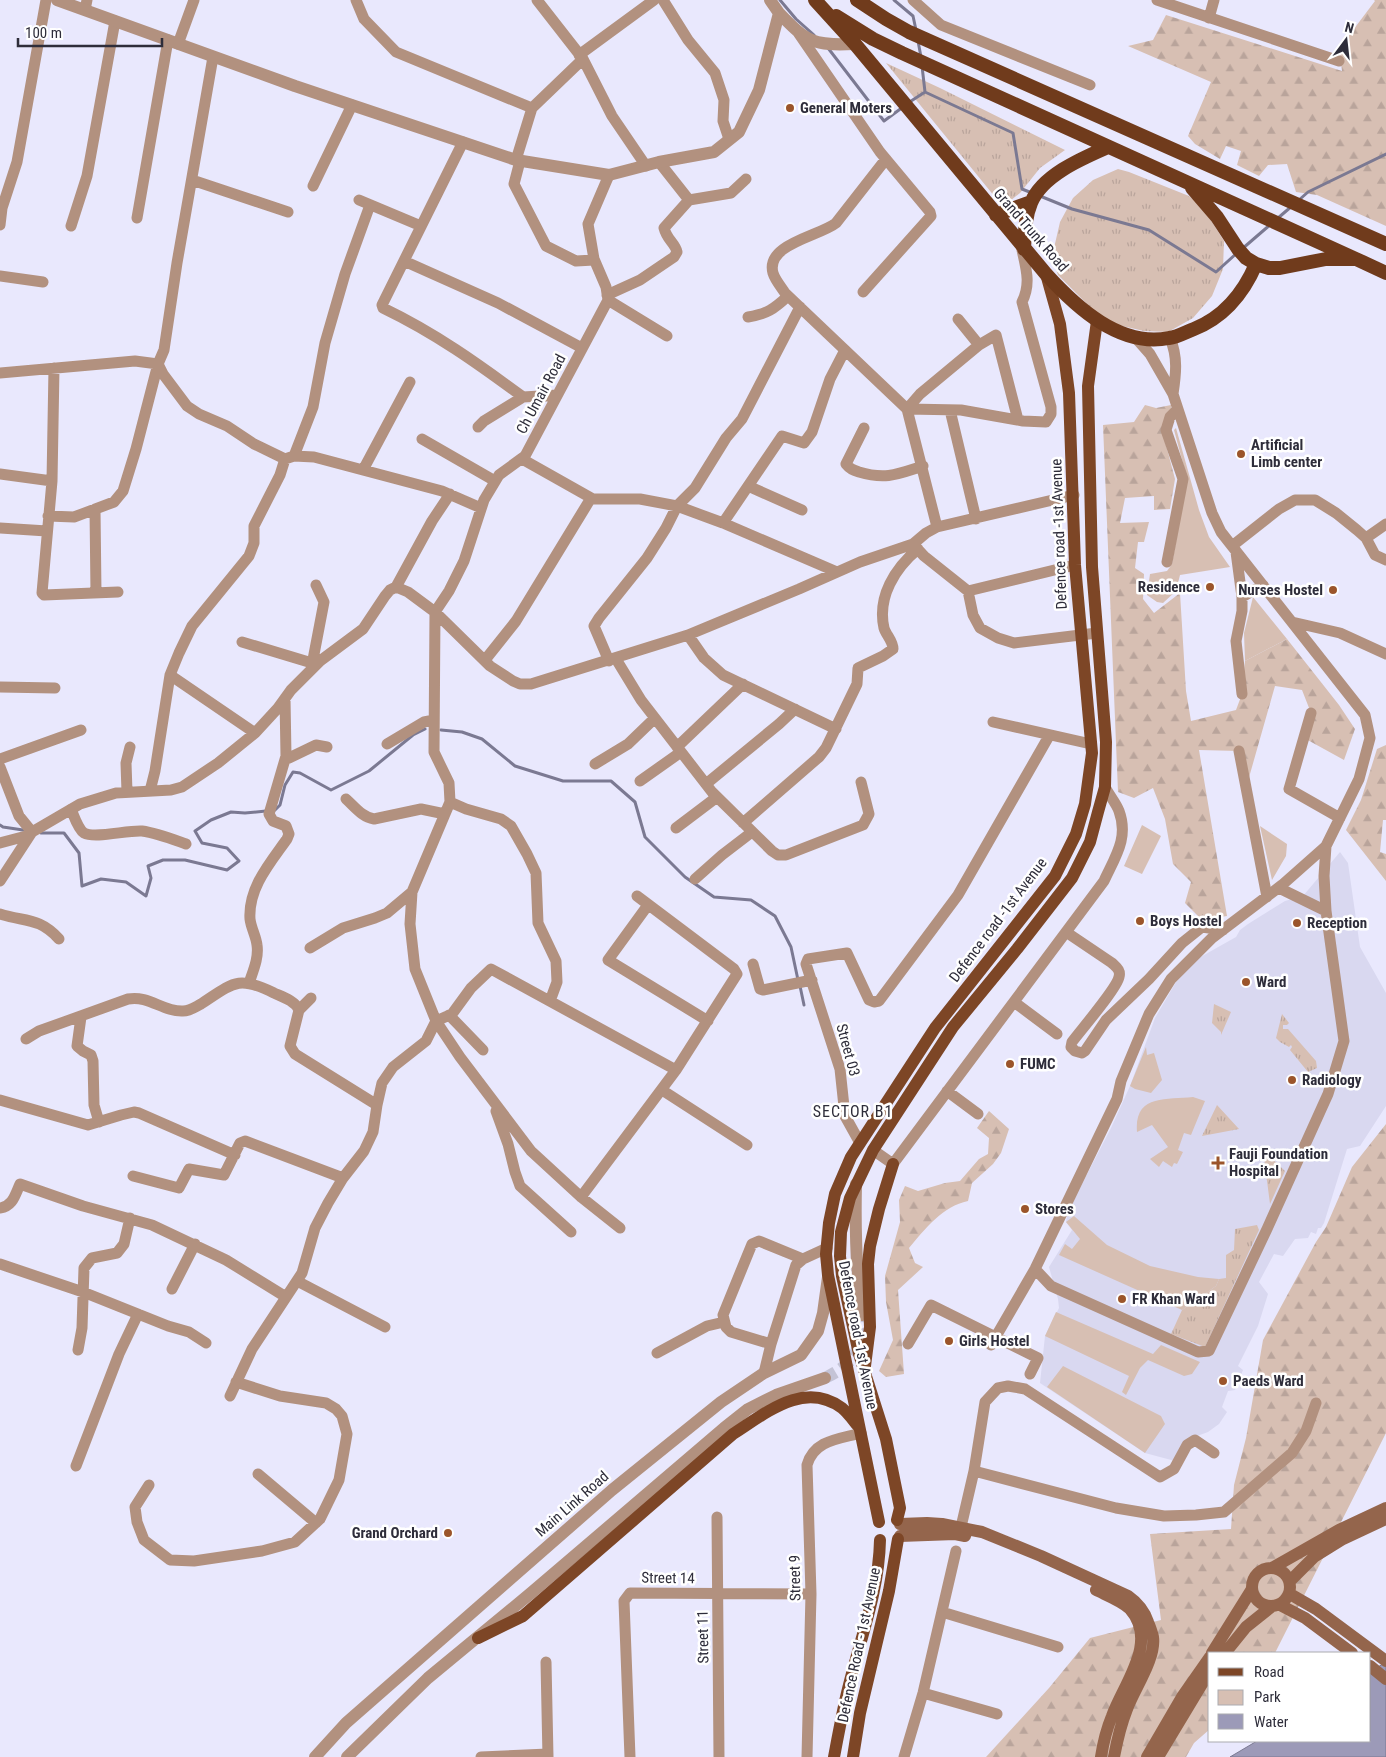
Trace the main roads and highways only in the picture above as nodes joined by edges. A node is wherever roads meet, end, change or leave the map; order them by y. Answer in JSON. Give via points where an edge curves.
{"nodes":[{"id":1,"x":857,"y":0,"type":"edge"},
{"id":2,"x":818,"y":3,"type":"edge"},
{"id":3,"x":1108,"y":147,"type":"junction"},
{"id":4,"x":1188,"y":183,"type":"junction"},
{"id":5,"x":1031,"y":202,"type":"junction"},
{"id":6,"x":996,"y":215,"type":"junction"},
{"id":7,"x":1386,"y":244,"type":"edge"},
{"id":8,"x":1022,"y":247,"type":"junction"},
{"id":9,"x":1356,"y":259,"type":"junction"},
{"id":10,"x":1256,"y":264,"type":"junction"},
{"id":11,"x":1386,"y":273,"type":"edge"},
{"id":12,"x":1046,"y":274,"type":"junction"},
{"id":13,"x":1097,"y":321,"type":"junction"},
{"id":14,"x":893,"y":1164,"type":"road end"},
{"id":15,"x":865,"y":1376,"type":"junction"},
{"id":16,"x":860,"y":1430,"type":"junction"},
{"id":17,"x":1386,"y":1508,"type":"edge"},
{"id":18,"x":1386,"y":1518,"type":"edge"},
{"id":19,"x":878,"y":1522,"type":"junction"},
{"id":20,"x":899,"y":1530,"type":"junction"},
{"id":21,"x":880,"y":1540,"type":"junction"},
{"id":22,"x":1272,"y":1568,"type":"junction"},
{"id":23,"x":1290,"y":1581,"type":"junction"},
{"id":24,"x":1252,"y":1589,"type":"junction"},
{"id":25,"x":1290,"y":1594,"type":"junction"},
{"id":26,"x":1276,"y":1606,"type":"junction"},
{"id":27,"x":478,"y":1638,"type":"road end"},
{"id":28,"x":1213,"y":1652,"type":"edge"},
{"id":29,"x":1225,"y":1652,"type":"edge"},
{"id":30,"x":1351,"y":1652,"type":"edge"},
{"id":31,"x":1208,"y":1659,"type":"edge"},
{"id":32,"x":1386,"y":1662,"type":"edge"},
{"id":33,"x":1371,"y":1667,"type":"edge"},
{"id":34,"x":1208,"y":1676,"type":"edge"},
{"id":35,"x":1386,"y":1679,"type":"edge"},
{"id":36,"x":834,"y":1757,"type":"edge"},
{"id":37,"x":853,"y":1757,"type":"edge"},
{"id":38,"x":1101,"y":1757,"type":"edge"},
{"id":39,"x":1114,"y":1757,"type":"edge"},
{"id":40,"x":1148,"y":1757,"type":"edge"},
{"id":41,"x":1158,"y":1757,"type":"edge"}],
"edges":[{"from":1,"to":7,"type":"highway","via":[[909,32]]},
{"from":2,"to":3,"type":"highway","name":"Grand Trunk Road","via":[[874,40]]},
{"from":2,"to":6,"type":"highway","name":"Grand Trunk Road"},
{"from":3,"to":4,"type":"highway","name":"Grand Trunk Road"},
{"from":3,"to":5,"type":"highway","via":[[1059,172]]},
{"from":4,"to":9,"type":"highway","name":"Grand Trunk Road"},
{"from":4,"to":10,"type":"highway","name":"Grand Trunk Road","via":[[1206,202],[1246,258]]},
{"from":5,"to":6,"type":"highway"},
{"from":5,"to":8,"type":"highway"},
{"from":6,"to":8,"type":"highway","name":"Grand Trunk Road"},
{"from":8,"to":12,"type":"highway","name":"Grand Trunk Road"},
{"from":9,"to":10,"type":"highway","name":"Grand Trunk Road","via":[[1326,260],[1280,268]]},
{"from":9,"to":11,"type":"highway","name":"Grand Trunk Road"},
{"from":10,"to":13,"type":"highway","name":"Grand Trunk Road","via":[[1241,293],[1224,311],[1201,326],[1170,338],[1152,340],[1135,337]]},
{"from":12,"to":13,"type":"highway","name":"Grand Trunk Road","via":[[1068,298]]},
{"from":12,"to":16,"type":"main road","name":"Defence road -1st Avenue","via":[[1060,324],[1069,394],[1075,565],[1092,753],[1085,804],[1076,834],[1055,876],[935,1028],[860,1143],[835,1194],[829,1223],[828,1275]]},
{"from":13,"to":15,"type":"main road","name":"Defence Road - 1st Avenue","via":[[1088,386],[1092,567],[1106,742],[1105,787],[1090,842],[1072,878],[953,1027],[873,1150],[850,1198],[841,1232],[840,1256]]},
{"from":14,"to":15,"type":"main road","via":[[870,1246],[870,1327]]},
{"from":15,"to":20,"type":"main road","name":"Defence Road - 1st Avenue","via":[[886,1439],[900,1508]]},
{"from":16,"to":19,"type":"main road","name":"Defence road -1st Avenue"},
{"from":16,"to":27,"type":"main road","via":[[843,1409],[826,1399],[812,1396],[768,1411],[733,1434],[523,1616]]},
{"from":17,"to":22,"type":"main road"},
{"from":18,"to":23,"type":"main road","via":[[1314,1557]]},
{"from":19,"to":20,"type":"main road","via":[[890,1517]]},
{"from":19,"to":21,"type":"main road","name":"Defence road -1st Avenue","via":[[876,1531]]},
{"from":20,"to":21,"type":"main road","via":[[890,1543]]},
{"from":20,"to":37,"type":"main road","name":"Defence Road - 1st Avenue"},
{"from":20,"to":38,"type":"main road","via":[[955,1534],[985,1542],[1031,1560],[1128,1607],[1137,1618],[1141,1645],[1135,1668],[1111,1716]]},
{"from":20,"to":39,"type":"main road","via":[[928,1523],[982,1532],[1137,1602],[1145,1613],[1153,1637],[1151,1658],[1126,1710]]},
{"from":21,"to":36,"type":"main road","name":"Defence road -1st Avenue","via":[[872,1602],[847,1693]]},
{"from":22,"to":23,"type":"main road","via":[[1281,1570]]},
{"from":22,"to":24,"type":"main road","via":[[1256,1576]]},
{"from":23,"to":25,"type":"main road"},
{"from":24,"to":26,"type":"main road","via":[[1258,1602]]},
{"from":24,"to":28,"type":"main road"},
{"from":25,"to":26,"type":"main road"},
{"from":25,"to":32,"type":"main road","via":[[1316,1609]]},
{"from":26,"to":29,"type":"main road","via":[[1246,1627]]},
{"from":26,"to":30,"type":"main road","via":[[1305,1618]]},
{"from":31,"to":40,"type":"main road","via":[[1182,1696]]},
{"from":33,"to":35,"type":"main road"},
{"from":34,"to":41,"type":"main road"}]}
